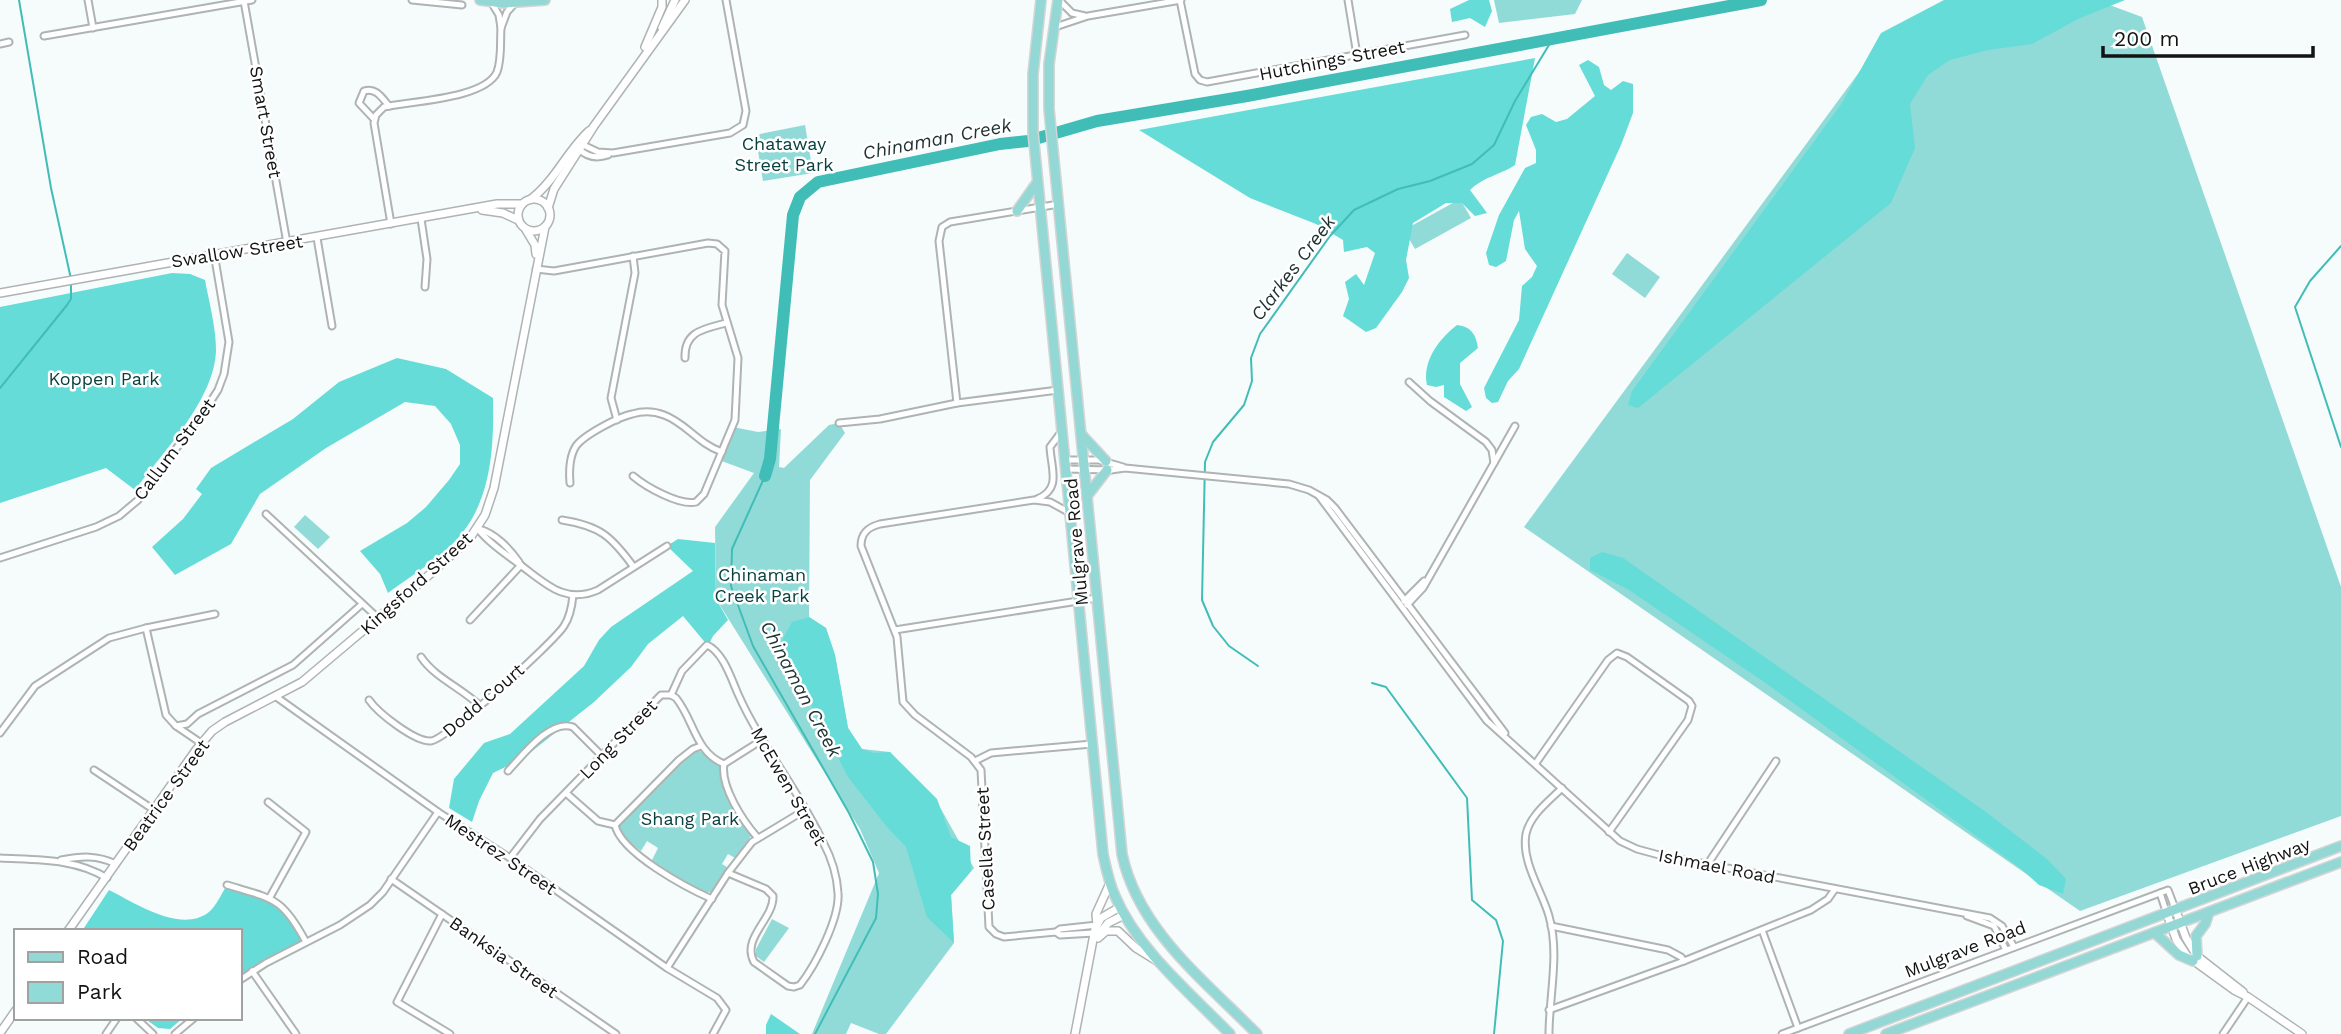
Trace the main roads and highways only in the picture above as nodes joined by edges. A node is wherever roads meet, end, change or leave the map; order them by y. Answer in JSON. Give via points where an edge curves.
{"nodes":[{"id":1,"x":480,"y":0,"type":"edge"},
{"id":2,"x":545,"y":0,"type":"edge"},
{"id":3,"x":1041,"y":0,"type":"edge"},
{"id":4,"x":1058,"y":0,"type":"edge"},
{"id":5,"x":1037,"y":183,"type":"junction"},
{"id":6,"x":1017,"y":211,"type":"road end"},
{"id":7,"x":1081,"y":433,"type":"junction"},
{"id":8,"x":1087,"y":496,"type":"junction"},
{"id":9,"x":2341,"y":846,"type":"edge"},
{"id":10,"x":2341,"y":862,"type":"edge"},
{"id":11,"x":1140,"y":904,"type":"junction"},
{"id":12,"x":1122,"y":911,"type":"junction"},
{"id":13,"x":2209,"y":912,"type":"junction"},
{"id":14,"x":2155,"y":933,"type":"junction"},
{"id":15,"x":1223,"y":1031,"type":"edge"},
{"id":16,"x":1257,"y":1034,"type":"edge"},
{"id":17,"x":1849,"y":1034,"type":"edge"},
{"id":18,"x":1886,"y":1034,"type":"edge"}],
"edges":[{"from":1,"to":2,"type":"main road"},
{"from":3,"to":5,"type":"main road","name":"Mulgrave Road","via":[[1033,74]]},
{"from":4,"to":7,"type":"main road","name":"Mulgrave Road","via":[[1049,64],[1051,126]]},
{"from":5,"to":6,"type":"main road"},
{"from":5,"to":12,"type":"main road","name":"Mulgrave Road","via":[[1103,854]]},
{"from":7,"to":8,"type":"main road","name":"Mulgrave Road"},
{"from":7,"to":8,"type":"main road","via":[[1106,466]]},
{"from":8,"to":11,"type":"main road","name":"Mulgrave Road","via":[[1121,845],[1127,876]]},
{"from":9,"to":17,"type":"main road","name":"Bruce Highway"},
{"from":10,"to":13,"type":"main road","name":"Bruce Highway"},
{"from":11,"to":12,"type":"main road"},
{"from":11,"to":16,"type":"main road","name":"Mulgrave Road","via":[[1159,934]]},
{"from":12,"to":15,"type":"main road","name":"Mulgrave Road"},
{"from":13,"to":14,"type":"main road","name":"Bruce Highway"},
{"from":13,"to":14,"type":"main road","via":[[2196,936],[2195,959],[2179,955]]},
{"from":14,"to":18,"type":"main road"}]}
